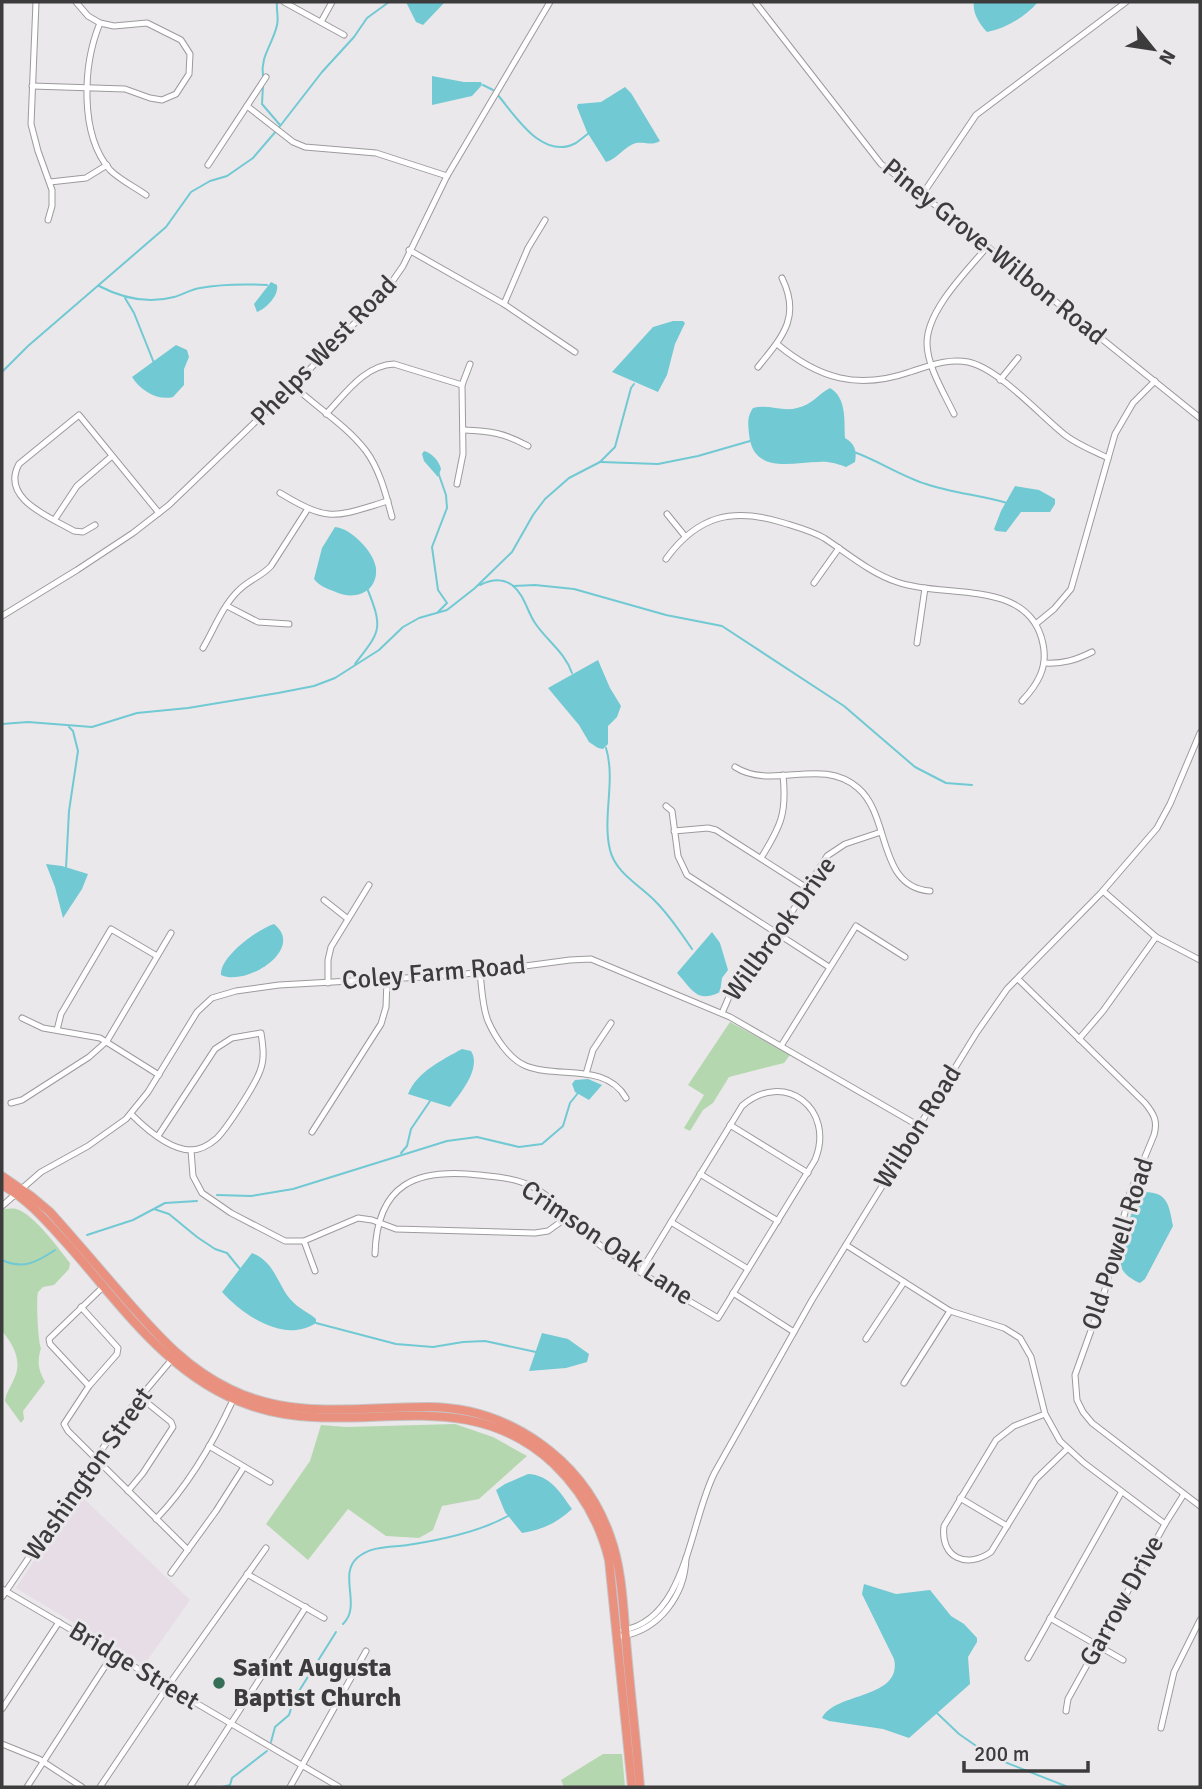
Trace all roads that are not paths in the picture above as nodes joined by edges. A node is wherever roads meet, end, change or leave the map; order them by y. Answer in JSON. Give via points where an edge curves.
{"nodes":[{"id":1,"x":36,"y":2,"type":"edge"},
{"id":2,"x":76,"y":2,"type":"edge"},
{"id":3,"x":284,"y":2,"type":"edge"},
{"id":4,"x":332,"y":2,"type":"edge"},
{"id":5,"x":550,"y":2,"type":"edge"},
{"id":6,"x":755,"y":2,"type":"edge"},
{"id":7,"x":1126,"y":2,"type":"edge"},
{"id":8,"x":321,"y":22,"type":"junction"},
{"id":9,"x":100,"y":23,"type":"junction"},
{"id":10,"x":345,"y":35,"type":"dead end"},
{"id":11,"x":265,"y":77,"type":"dead end"},
{"id":12,"x":32,"y":86,"type":"junction"},
{"id":13,"x":89,"y":88,"type":"junction"},
{"id":14,"x":247,"y":106,"type":"junction"},
{"id":15,"x":107,"y":165,"type":"junction"},
{"id":16,"x":208,"y":165,"type":"dead end"},
{"id":17,"x":447,"y":176,"type":"junction"},
{"id":18,"x":50,"y":182,"type":"junction"},
{"id":19,"x":146,"y":195,"type":"dead end"},
{"id":20,"x":922,"y":195,"type":"junction"},
{"id":21,"x":48,"y":220,"type":"dead end"},
{"id":22,"x":545,"y":220,"type":"dead end"},
{"id":23,"x":987,"y":247,"type":"junction"},
{"id":24,"x":409,"y":250,"type":"junction"},
{"id":25,"x":782,"y":278,"type":"dead end"},
{"id":26,"x":504,"y":304,"type":"junction"},
{"id":27,"x":777,"y":344,"type":"junction"},
{"id":28,"x":575,"y":352,"type":"dead end"},
{"id":29,"x":1018,"y":358,"type":"dead end"},
{"id":30,"x":470,"y":364,"type":"dead end"},
{"id":31,"x":932,"y":365,"type":"junction"},
{"id":32,"x":758,"y":367,"type":"dead end"},
{"id":33,"x":1000,"y":380,"type":"junction"},
{"id":34,"x":1155,"y":380,"type":"junction"},
{"id":35,"x":462,"y":385,"type":"junction"},
{"id":36,"x":294,"y":386,"type":"junction"},
{"id":37,"x":326,"y":414,"type":"junction"},
{"id":38,"x":954,"y":414,"type":"dead end"},
{"id":39,"x":1200,"y":418,"type":"edge"},
{"id":40,"x":463,"y":430,"type":"junction"},
{"id":41,"x":528,"y":446,"type":"dead end"},
{"id":42,"x":112,"y":456,"type":"junction"},
{"id":43,"x":1108,"y":458,"type":"junction"},
{"id":44,"x":457,"y":484,"type":"dead end"},
{"id":45,"x":280,"y":494,"type":"dead end"},
{"id":46,"x":387,"y":501,"type":"junction"},
{"id":47,"x":307,"y":510,"type":"junction"},
{"id":48,"x":159,"y":513,"type":"junction"},
{"id":49,"x":667,"y":514,"type":"dead end"},
{"id":50,"x":392,"y":517,"type":"dead end"},
{"id":51,"x":55,"y":519,"type":"junction"},
{"id":52,"x":95,"y":525,"type":"dead end"},
{"id":53,"x":684,"y":535,"type":"junction"},
{"id":54,"x":839,"y":548,"type":"junction"},
{"id":55,"x":666,"y":558,"type":"dead end"},
{"id":56,"x":814,"y":583,"type":"dead end"},
{"id":57,"x":925,"y":588,"type":"junction"},
{"id":58,"x":227,"y":606,"type":"junction"},
{"id":59,"x":2,"y":616,"type":"edge"},
{"id":60,"x":1037,"y":623,"type":"junction"},
{"id":61,"x":289,"y":624,"type":"dead end"},
{"id":62,"x":917,"y":643,"type":"dead end"},
{"id":63,"x":203,"y":648,"type":"dead end"},
{"id":64,"x":1092,"y":652,"type":"dead end"},
{"id":65,"x":1045,"y":663,"type":"junction"},
{"id":66,"x":1022,"y":701,"type":"dead end"},
{"id":67,"x":1200,"y":733,"type":"edge"},
{"id":68,"x":735,"y":767,"type":"dead end"},
{"id":69,"x":783,"y":775,"type":"junction"},
{"id":70,"x":666,"y":806,"type":"dead end"},
{"id":71,"x":674,"y":831,"type":"junction"},
{"id":72,"x":881,"y":832,"type":"junction"},
{"id":73,"x":761,"y":858,"type":"junction"},
{"id":74,"x":369,"y":885,"type":"dead end"},
{"id":75,"x":807,"y":888,"type":"junction"},
{"id":76,"x":930,"y":891,"type":"dead end"},
{"id":77,"x":1103,"y":891,"type":"junction"},
{"id":78,"x":324,"y":900,"type":"dead end"},
{"id":79,"x":348,"y":919,"type":"junction"},
{"id":80,"x":171,"y":933,"type":"dead end"},
{"id":81,"x":777,"y":934,"type":"junction"},
{"id":82,"x":1156,"y":937,"type":"junction"},
{"id":83,"x":157,"y":956,"type":"junction"},
{"id":84,"x":905,"y":957,"type":"dead end"},
{"id":85,"x":1200,"y":960,"type":"edge"},
{"id":86,"x":829,"y":967,"type":"junction"},
{"id":87,"x":480,"y":973,"type":"junction"},
{"id":88,"x":1018,"y":979,"type":"junction"},
{"id":89,"x":387,"y":980,"type":"junction"},
{"id":90,"x":328,"y":983,"type":"junction"},
{"id":91,"x":722,"y":1013,"type":"junction"},
{"id":92,"x":22,"y":1018,"type":"dead end"},
{"id":93,"x":611,"y":1023,"type":"dead end"},
{"id":94,"x":57,"y":1030,"type":"junction"},
{"id":95,"x":1079,"y":1038,"type":"junction"},
{"id":96,"x":107,"y":1041,"type":"junction"},
{"id":97,"x":781,"y":1046,"type":"junction"},
{"id":98,"x":586,"y":1074,"type":"junction"},
{"id":99,"x":159,"y":1075,"type":"junction"},
{"id":100,"x":626,"y":1098,"type":"dead end"},
{"id":101,"x":11,"y":1103,"type":"dead end"},
{"id":102,"x":131,"y":1114,"type":"junction"},
{"id":103,"x":730,"y":1125,"type":"junction"},
{"id":104,"x":919,"y":1126,"type":"junction"},
{"id":105,"x":312,"y":1132,"type":"dead end"},
{"id":106,"x":158,"y":1136,"type":"junction"},
{"id":107,"x":191,"y":1150,"type":"junction"},
{"id":108,"x":808,"y":1172,"type":"junction"},
{"id":109,"x":700,"y":1174,"type":"junction"},
{"id":110,"x":2,"y":1176,"type":"edge"},
{"id":111,"x":2,"y":1185,"type":"edge"},
{"id":112,"x":18,"y":1191,"type":"junction"},
{"id":113,"x":2,"y":1206,"type":"edge"},
{"id":114,"x":569,"y":1216,"type":"junction"},
{"id":115,"x":778,"y":1221,"type":"junction"},
{"id":116,"x":379,"y":1222,"type":"junction"},
{"id":117,"x":671,"y":1222,"type":"junction"},
{"id":118,"x":304,"y":1241,"type":"junction"},
{"id":119,"x":846,"y":1245,"type":"junction"},
{"id":120,"x":375,"y":1254,"type":"dead end"},
{"id":121,"x":748,"y":1269,"type":"junction"},
{"id":122,"x":315,"y":1271,"type":"dead end"},
{"id":123,"x":640,"y":1271,"type":"junction"},
{"id":124,"x":904,"y":1282,"type":"junction"},
{"id":125,"x":104,"y":1286,"type":"junction"},
{"id":126,"x":733,"y":1293,"type":"junction"},
{"id":127,"x":81,"y":1307,"type":"junction"},
{"id":128,"x":950,"y":1311,"type":"junction"},
{"id":129,"x":794,"y":1332,"type":"junction"},
{"id":130,"x":866,"y":1339,"type":"dead end"},
{"id":131,"x":174,"y":1357,"type":"junction"},
{"id":132,"x":904,"y":1383,"type":"dead end"},
{"id":133,"x":89,"y":1386,"type":"junction"},
{"id":134,"x":140,"y":1397,"type":"junction"},
{"id":135,"x":233,"y":1400,"type":"junction"},
{"id":136,"x":1045,"y":1414,"type":"junction"},
{"id":137,"x":209,"y":1446,"type":"junction"},
{"id":138,"x":1067,"y":1449,"type":"junction"},
{"id":139,"x":96,"y":1459,"type":"junction"},
{"id":140,"x":244,"y":1467,"type":"junction"},
{"id":141,"x":270,"y":1482,"type":"dead end"},
{"id":142,"x":128,"y":1491,"type":"junction"},
{"id":143,"x":1121,"y":1493,"type":"junction"},
{"id":144,"x":1184,"y":1494,"type":"junction"},
{"id":145,"x":960,"y":1498,"type":"junction"},
{"id":146,"x":1200,"y":1506,"type":"edge"},
{"id":147,"x":156,"y":1519,"type":"junction"},
{"id":148,"x":1165,"y":1524,"type":"junction"},
{"id":149,"x":1007,"y":1526,"type":"junction"},
{"id":150,"x":266,"y":1548,"type":"dead end"},
{"id":151,"x":188,"y":1549,"type":"junction"},
{"id":152,"x":172,"y":1573,"type":"dead end"},
{"id":153,"x":247,"y":1574,"type":"junction"},
{"id":154,"x":4,"y":1590,"type":"edge"},
{"id":155,"x":2,"y":1597,"type":"edge"},
{"id":156,"x":306,"y":1607,"type":"junction"},
{"id":157,"x":324,"y":1618,"type":"dead end"},
{"id":158,"x":1050,"y":1618,"type":"junction"},
{"id":159,"x":1200,"y":1620,"type":"edge"},
{"id":160,"x":59,"y":1622,"type":"junction"},
{"id":161,"x":621,"y":1633,"type":"junction"},
{"id":162,"x":1098,"y":1646,"type":"junction"},
{"id":163,"x":366,"y":1651,"type":"dead end"},
{"id":164,"x":113,"y":1654,"type":"junction"},
{"id":165,"x":1028,"y":1658,"type":"dead end"},
{"id":166,"x":1123,"y":1660,"type":"dead end"},
{"id":167,"x":168,"y":1686,"type":"junction"},
{"id":168,"x":2,"y":1709,"type":"edge"},
{"id":169,"x":1066,"y":1711,"type":"dead end"},
{"id":170,"x":231,"y":1723,"type":"junction"},
{"id":171,"x":1161,"y":1728,"type":"dead end"},
{"id":172,"x":2,"y":1744,"type":"edge"},
{"id":173,"x":42,"y":1762,"type":"junction"},
{"id":174,"x":302,"y":1766,"type":"junction"},
{"id":175,"x":27,"y":1787,"type":"edge"},
{"id":176,"x":82,"y":1787,"type":"edge"},
{"id":177,"x":100,"y":1787,"type":"edge"},
{"id":178,"x":190,"y":1787,"type":"edge"},
{"id":179,"x":290,"y":1787,"type":"edge"},
{"id":180,"x":339,"y":1787,"type":"edge"},
{"id":181,"x":632,"y":1787,"type":"edge"},
{"id":182,"x":640,"y":1787,"type":"edge"}],
"edges":[{"from":1,"to":12,"type":"street"},
{"from":2,"to":9,"type":"street"},
{"from":3,"to":8,"type":"street"},
{"from":4,"to":8,"type":"street"},
{"from":5,"to":17,"type":"street","name":"Phelps West Road"},
{"from":6,"to":20,"type":"street","name":"Piney Grove-Wilbon Road","via":[[881,164]]},
{"from":7,"to":20,"type":"street","via":[[976,115]]},
{"from":8,"to":10,"type":"street"},
{"from":9,"to":13,"type":"street","via":[[91,46]]},
{"from":9,"to":13,"type":"street","via":[[159,27],[188,48],[191,68],[176,94],[162,100],[130,90]]},
{"from":11,"to":14,"type":"street"},
{"from":12,"to":13,"type":"street"},
{"from":12,"to":18,"type":"street","via":[[32,131]]},
{"from":13,"to":15,"type":"street","via":[[89,127]]},
{"from":14,"to":16,"type":"street"},
{"from":14,"to":17,"type":"street","via":[[305,147],[376,153]]},
{"from":15,"to":18,"type":"street","via":[[86,178]]},
{"from":15,"to":19,"type":"street"},
{"from":17,"to":24,"type":"street","name":"Phelps West Road"},
{"from":18,"to":21,"type":"street","via":[[53,199]]},
{"from":20,"to":23,"type":"street","name":"Piney Grove-Wilbon Road"},
{"from":22,"to":26,"type":"street"},
{"from":23,"to":31,"type":"street","via":[[936,312],[926,345]]},
{"from":23,"to":34,"type":"street","name":"Piney Grove-Wilbon Road"},
{"from":24,"to":26,"type":"street"},
{"from":24,"to":36,"type":"street","name":"Phelps West Road","via":[[385,292]]},
{"from":25,"to":27,"type":"street","via":[[791,306]]},
{"from":26,"to":28,"type":"street"},
{"from":27,"to":31,"type":"street","via":[[794,358],[838,379],[890,379]]},
{"from":27,"to":32,"type":"street"},
{"from":29,"to":33,"type":"street"},
{"from":30,"to":35,"type":"street"},
{"from":31,"to":33,"type":"street","via":[[968,362]]},
{"from":31,"to":38,"type":"street"},
{"from":33,"to":43,"type":"street","via":[[1070,439]]},
{"from":34,"to":39,"type":"street","name":"Piney Grove-Wilbon Road"},
{"from":34,"to":43,"type":"street","via":[[1119,425]]},
{"from":35,"to":37,"type":"street","via":[[394,364],[383,365],[357,382]]},
{"from":35,"to":40,"type":"street"},
{"from":36,"to":37,"type":"street"},
{"from":36,"to":48,"type":"street","name":"Phelps West Road"},
{"from":37,"to":46,"type":"street","via":[[367,453]]},
{"from":40,"to":41,"type":"street","via":[[506,434]]},
{"from":40,"to":44,"type":"street"},
{"from":42,"to":48,"type":"street"},
{"from":42,"to":51,"type":"street","via":[[77,486]]},
{"from":42,"to":51,"type":"street","via":[[79,415],[19,464],[13,473],[15,493]]},
{"from":43,"to":60,"type":"street","via":[[1071,589]]},
{"from":45,"to":47,"type":"street"},
{"from":46,"to":47,"type":"street","via":[[336,516]]},
{"from":46,"to":50,"type":"street"},
{"from":47,"to":58,"type":"street","via":[[271,566],[237,592]]},
{"from":48,"to":59,"type":"street","name":"Phelps West Road"},
{"from":49,"to":53,"type":"street"},
{"from":51,"to":52,"type":"street","via":[[74,531]]},
{"from":53,"to":54,"type":"street","via":[[708,522],[748,515],[800,527]]},
{"from":53,"to":55,"type":"street"},
{"from":54,"to":56,"type":"street"},
{"from":54,"to":57,"type":"street","via":[[888,578]]},
{"from":57,"to":60,"type":"street","via":[[999,598],[1025,610]]},
{"from":57,"to":62,"type":"street"},
{"from":58,"to":61,"type":"street","via":[[258,622]]},
{"from":58,"to":63,"type":"street"},
{"from":60,"to":65,"type":"street"},
{"from":64,"to":65,"type":"street","via":[[1068,662]]},
{"from":65,"to":66,"type":"street"},
{"from":67,"to":77,"type":"street","name":"Wilbon Road","via":[[1162,820]]},
{"from":68,"to":69,"type":"street","via":[[757,776]]},
{"from":69,"to":72,"type":"street","via":[[823,773],[850,782],[867,797]]},
{"from":69,"to":73,"type":"street","via":[[783,817]]},
{"from":70,"to":71,"type":"street","via":[[672,811]]},
{"from":71,"to":73,"type":"street","via":[[716,830]]},
{"from":71,"to":81,"type":"street","via":[[687,874]]},
{"from":72,"to":75,"type":"street","name":"Willbrook Drive","via":[[845,844],[827,856]]},
{"from":72,"to":76,"type":"street","via":[[899,876]]},
{"from":73,"to":75,"type":"street"},
{"from":74,"to":79,"type":"street"},
{"from":75,"to":81,"type":"street","name":"Willbrook Drive"},
{"from":77,"to":82,"type":"street"},
{"from":77,"to":88,"type":"street","name":"Wilbon Road"},
{"from":78,"to":79,"type":"street"},
{"from":79,"to":90,"type":"street","via":[[329,951]]},
{"from":80,"to":83,"type":"street"},
{"from":81,"to":86,"type":"street"},
{"from":81,"to":91,"type":"street","name":"Willbrook Drive","via":[[732,990]]},
{"from":82,"to":85,"type":"street"},
{"from":82,"to":95,"type":"street"},
{"from":83,"to":94,"type":"street","via":[[111,929],[61,1014]]},
{"from":83,"to":96,"type":"street"},
{"from":84,"to":86,"type":"street","via":[[856,926]]},
{"from":86,"to":97,"type":"street"},
{"from":87,"to":89,"type":"street","name":"Coley Farm Road"},
{"from":87,"to":91,"type":"street","name":"Coley Farm Road","via":[[591,959]]},
{"from":87,"to":98,"type":"street","via":[[488,1019],[514,1058],[532,1068]]},
{"from":88,"to":95,"type":"street","name":"Old Powell Road"},
{"from":88,"to":104,"type":"street","name":"Wilbon Road","via":[[995,1005]]},
{"from":89,"to":90,"type":"street","name":"Coley Farm Road"},
{"from":89,"to":105,"type":"street","via":[[382,1024]]},
{"from":90,"to":99,"type":"street","name":"Coley Farm Road","via":[[263,987],[212,998],[197,1012]]},
{"from":91,"to":97,"type":"street","name":"Coley Farm Road"},
{"from":92,"to":94,"type":"street"},
{"from":93,"to":98,"type":"street","via":[[593,1050]]},
{"from":94,"to":96,"type":"street"},
{"from":95,"to":144,"type":"street","name":"Old Powell Road","via":[[1145,1103],[1156,1125],[1130,1193],[1099,1311],[1077,1365],[1075,1391],[1079,1406],[1092,1423]]},
{"from":96,"to":99,"type":"street"},
{"from":96,"to":101,"type":"street"},
{"from":97,"to":104,"type":"street","name":"Coley Farm Road"},
{"from":98,"to":100,"type":"street","via":[[615,1084]]},
{"from":99,"to":102,"type":"street","name":"Coley Farm Road"},
{"from":102,"to":106,"type":"street"},
{"from":102,"to":112,"type":"street","name":"Coley Farm Road"},
{"from":103,"to":108,"type":"street"},
{"from":103,"to":108,"type":"street","via":[[742,1106],[759,1095],[779,1091],[798,1097],[811,1108],[821,1128],[818,1152]]},
{"from":103,"to":109,"type":"street"},
{"from":104,"to":119,"type":"street","name":"Wilbon Road"},
{"from":106,"to":107,"type":"street"},
{"from":106,"to":107,"type":"street","via":[[215,1049],[232,1038],[261,1033],[263,1057],[257,1077],[219,1136]]},
{"from":107,"to":118,"type":"street","via":[[195,1182],[205,1197],[276,1238]]},
{"from":108,"to":115,"type":"street"},
{"from":109,"to":115,"type":"street"},
{"from":109,"to":117,"type":"street"},
{"from":110,"to":112,"type":"highway"},
{"from":111,"to":112,"type":"highway"},
{"from":112,"to":113,"type":"street","name":"Coley Farm Road"},
{"from":112,"to":125,"type":"highway"},
{"from":112,"to":131,"type":"highway","via":[[50,1213]]},
{"from":114,"to":116,"type":"street","via":[[548,1231],[535,1233],[408,1230]]},
{"from":114,"to":116,"type":"street","name":"Crimson Oak Lane","via":[[522,1182],[448,1172],[423,1176],[404,1186],[389,1201]]},
{"from":114,"to":123,"type":"street","name":"Crimson Oak Lane","via":[[595,1242]]},
{"from":115,"to":121,"type":"street"},
{"from":116,"to":118,"type":"street","via":[[353,1219]]},
{"from":116,"to":120,"type":"street","name":"Crimson Oak Lane"},
{"from":117,"to":121,"type":"street"},
{"from":117,"to":123,"type":"street"},
{"from":118,"to":122,"type":"street"},
{"from":119,"to":124,"type":"street"},
{"from":119,"to":129,"type":"street","name":"Wilbon Road"},
{"from":121,"to":126,"type":"street"},
{"from":123,"to":126,"type":"street","name":"Crimson Oak Lane","via":[[718,1318]]},
{"from":124,"to":128,"type":"street"},
{"from":124,"to":130,"type":"street"},
{"from":125,"to":127,"type":"street"},
{"from":125,"to":131,"type":"highway"},
{"from":126,"to":129,"type":"street"},
{"from":127,"to":133,"type":"street","via":[[118,1349]]},
{"from":127,"to":133,"type":"street","via":[[49,1339]]},
{"from":128,"to":132,"type":"street"},
{"from":128,"to":136,"type":"street","via":[[1020,1338],[1031,1357]]},
{"from":129,"to":161,"type":"street","name":"Wilbon Road","via":[[707,1487],[682,1584],[668,1608],[648,1627],[638,1633]]},
{"from":131,"to":134,"type":"street","name":"Washington Street"},
{"from":131,"to":135,"type":"highway","via":[[198,1380]]},
{"from":131,"to":161,"type":"highway","via":[[230,1389],[274,1404],[318,1410],[449,1408],[488,1416],[529,1435],[570,1470],[603,1519],[617,1562]]},
{"from":133,"to":139,"type":"street","via":[[64,1424]]},
{"from":134,"to":139,"type":"street","name":"Washington Street"},
{"from":134,"to":142,"type":"street","via":[[173,1427]]},
{"from":135,"to":137,"type":"street"},
{"from":135,"to":161,"type":"highway","via":[[305,1417],[454,1417],[490,1426],[524,1442],[565,1476],[593,1515],[609,1560]]},
{"from":136,"to":138,"type":"street"},
{"from":136,"to":145,"type":"street","via":[[1003,1433]]},
{"from":137,"to":140,"type":"street"},
{"from":137,"to":147,"type":"street"},
{"from":138,"to":143,"type":"street"},
{"from":138,"to":149,"type":"street","via":[[1036,1479]]},
{"from":139,"to":142,"type":"street"},
{"from":139,"to":154,"type":"street","name":"Washington Street"},
{"from":140,"to":141,"type":"street"},
{"from":140,"to":151,"type":"street"},
{"from":142,"to":147,"type":"street"},
{"from":143,"to":148,"type":"street"},
{"from":143,"to":158,"type":"street"},
{"from":144,"to":146,"type":"street","name":"Old Powell Road"},
{"from":144,"to":148,"type":"street","name":"Garrow Drive"},
{"from":145,"to":149,"type":"street"},
{"from":145,"to":149,"type":"street","via":[[942,1536],[961,1560],[981,1559],[991,1552]]},
{"from":147,"to":151,"type":"street"},
{"from":148,"to":162,"type":"street","name":"Garrow Drive"},
{"from":150,"to":153,"type":"street"},
{"from":151,"to":152,"type":"street"},
{"from":153,"to":156,"type":"street"},
{"from":153,"to":167,"type":"street"},
{"from":154,"to":155,"type":"street","name":"Washington Street"},
{"from":154,"to":160,"type":"street","name":"Bridge Street"},
{"from":156,"to":157,"type":"street"},
{"from":156,"to":170,"type":"street"},
{"from":158,"to":162,"type":"street"},
{"from":158,"to":165,"type":"street"},
{"from":159,"to":171,"type":"street","via":[[1174,1672]]},
{"from":160,"to":164,"type":"street","name":"Bridge Street"},
{"from":160,"to":168,"type":"street"},
{"from":161,"to":181,"type":"highway"},
{"from":161,"to":182,"type":"highway"},
{"from":162,"to":166,"type":"street"},
{"from":162,"to":169,"type":"street","name":"Garrow Drive","via":[[1068,1699]]},
{"from":163,"to":174,"type":"street"},
{"from":164,"to":167,"type":"street","name":"Bridge Street"},
{"from":164,"to":173,"type":"street"},
{"from":167,"to":170,"type":"street","name":"Bridge Street"},
{"from":167,"to":177,"type":"street"},
{"from":170,"to":174,"type":"street","name":"Bridge Street"},
{"from":170,"to":178,"type":"street"},
{"from":172,"to":173,"type":"street"},
{"from":173,"to":175,"type":"street"},
{"from":173,"to":176,"type":"street"},
{"from":174,"to":179,"type":"street"},
{"from":174,"to":180,"type":"street","name":"Bridge Street"}]}
